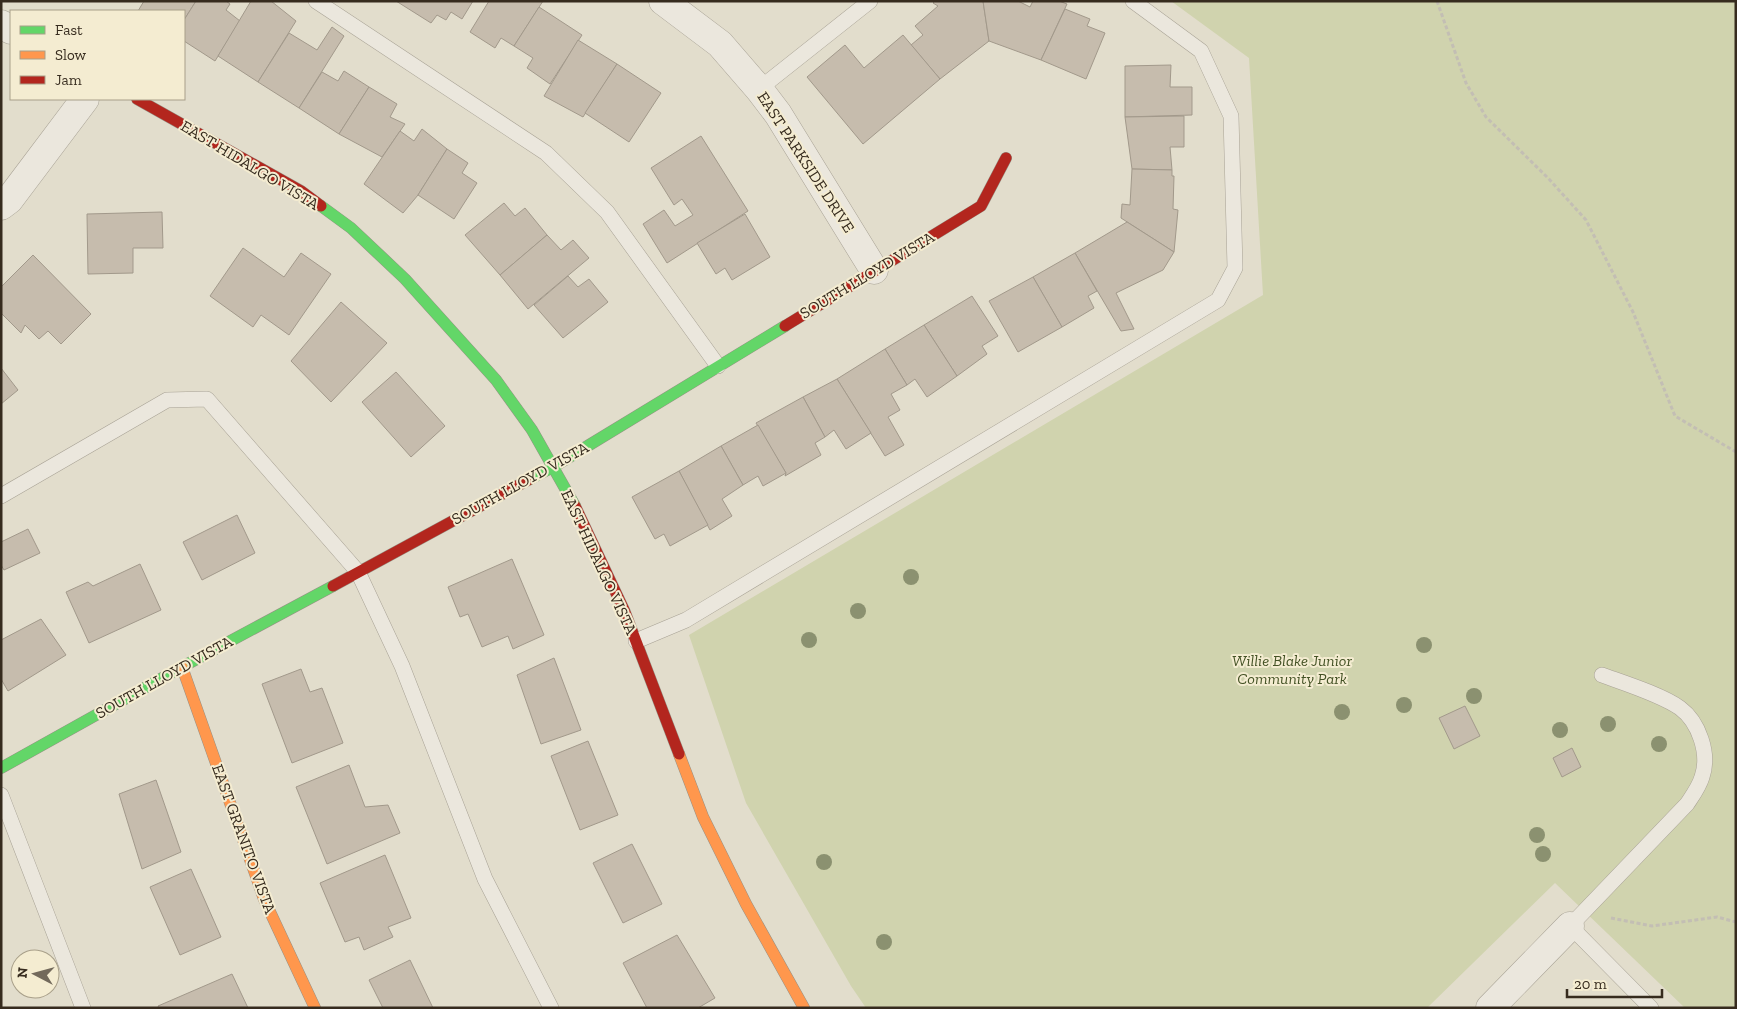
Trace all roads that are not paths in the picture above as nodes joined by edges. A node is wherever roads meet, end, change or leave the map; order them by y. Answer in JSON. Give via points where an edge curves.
{"nodes":[{"id":1,"x":316,"y":1,"type":"edge"},
{"id":2,"x":663,"y":1,"type":"edge"},
{"id":3,"x":870,"y":1,"type":"edge"},
{"id":4,"x":1133,"y":1,"type":"edge"},
{"id":5,"x":759,"y":89,"type":"junction"},
{"id":6,"x":84,"y":100,"type":"edge"},
{"id":7,"x":139,"y":100,"type":"edge"},
{"id":8,"x":1006,"y":158,"type":"dead end"},
{"id":9,"x":1,"y":206,"type":"edge"},
{"id":10,"x":874,"y":270,"type":"junction"},
{"id":11,"x":718,"y":366,"type":"junction"},
{"id":12,"x":553,"y":467,"type":"junction"},
{"id":13,"x":1,"y":496,"type":"edge"},
{"id":14,"x":358,"y":572,"type":"junction"},
{"id":15,"x":636,"y":641,"type":"junction"},
{"id":16,"x":182,"y":667,"type":"junction"},
{"id":17,"x":1602,"y":675,"type":"dead end"},
{"id":18,"x":1,"y":768,"type":"edge"},
{"id":19,"x":1,"y":795,"type":"edge"},
{"id":20,"x":1570,"y":926,"type":"junction"},
{"id":21,"x":83,"y":1008,"type":"edge"},
{"id":22,"x":315,"y":1008,"type":"edge"},
{"id":23,"x":551,"y":1008,"type":"edge"},
{"id":24,"x":804,"y":1008,"type":"edge"},
{"id":25,"x":1490,"y":1008,"type":"edge"},
{"id":26,"x":1651,"y":1008,"type":"edge"}],
"edges":[{"from":1,"to":11,"type":"lane","via":[[546,153],[607,212]]},
{"from":2,"to":5,"type":"street","name":"EAST PARKSIDE DRIVE","via":[[720,44]]},
{"from":3,"to":5,"type":"lane"},
{"from":4,"to":15,"type":"lane","via":[[1201,51],[1231,116],[1235,268],[1218,300],[686,620]]},
{"from":5,"to":10,"type":"street","name":"EAST PARKSIDE DRIVE","via":[[778,114]]},
{"from":6,"to":9,"type":"street","via":[[9,200]]},
{"from":7,"to":12,"type":"street","name":"EAST HIDALGO VISTA","via":[[301,191],[351,228],[405,279],[496,380],[532,430]]},
{"from":8,"to":10,"type":"street","name":"SOUTH LLOYD VISTA","via":[[981,206]]},
{"from":10,"to":11,"type":"street","name":"SOUTH LLOYD VISTA"},
{"from":11,"to":12,"type":"street","name":"SOUTH LLOYD VISTA"},
{"from":12,"to":14,"type":"street","name":"SOUTH LLOYD VISTA"},
{"from":12,"to":15,"type":"street","name":"EAST HIDALGO VISTA","via":[[582,518]]},
{"from":13,"to":14,"type":"lane","via":[[167,400],[207,399]]},
{"from":14,"to":16,"type":"street","name":"SOUTH LLOYD VISTA"},
{"from":14,"to":23,"type":"lane","via":[[402,666],[486,879]]},
{"from":15,"to":24,"type":"street","name":"EAST HIDALGO VISTA","via":[[703,817],[746,904]]},
{"from":16,"to":18,"type":"street","name":"SOUTH LLOYD VISTA"},
{"from":16,"to":22,"type":"street","name":"EAST GRANITO VISTA","via":[[264,900]]},
{"from":17,"to":20,"type":"lane","via":[[1680,708],[1697,730],[1705,760],[1702,776],[1687,804]]},
{"from":19,"to":21,"type":"lane"},
{"from":20,"to":25,"type":"street"},
{"from":20,"to":26,"type":"lane"}]}
